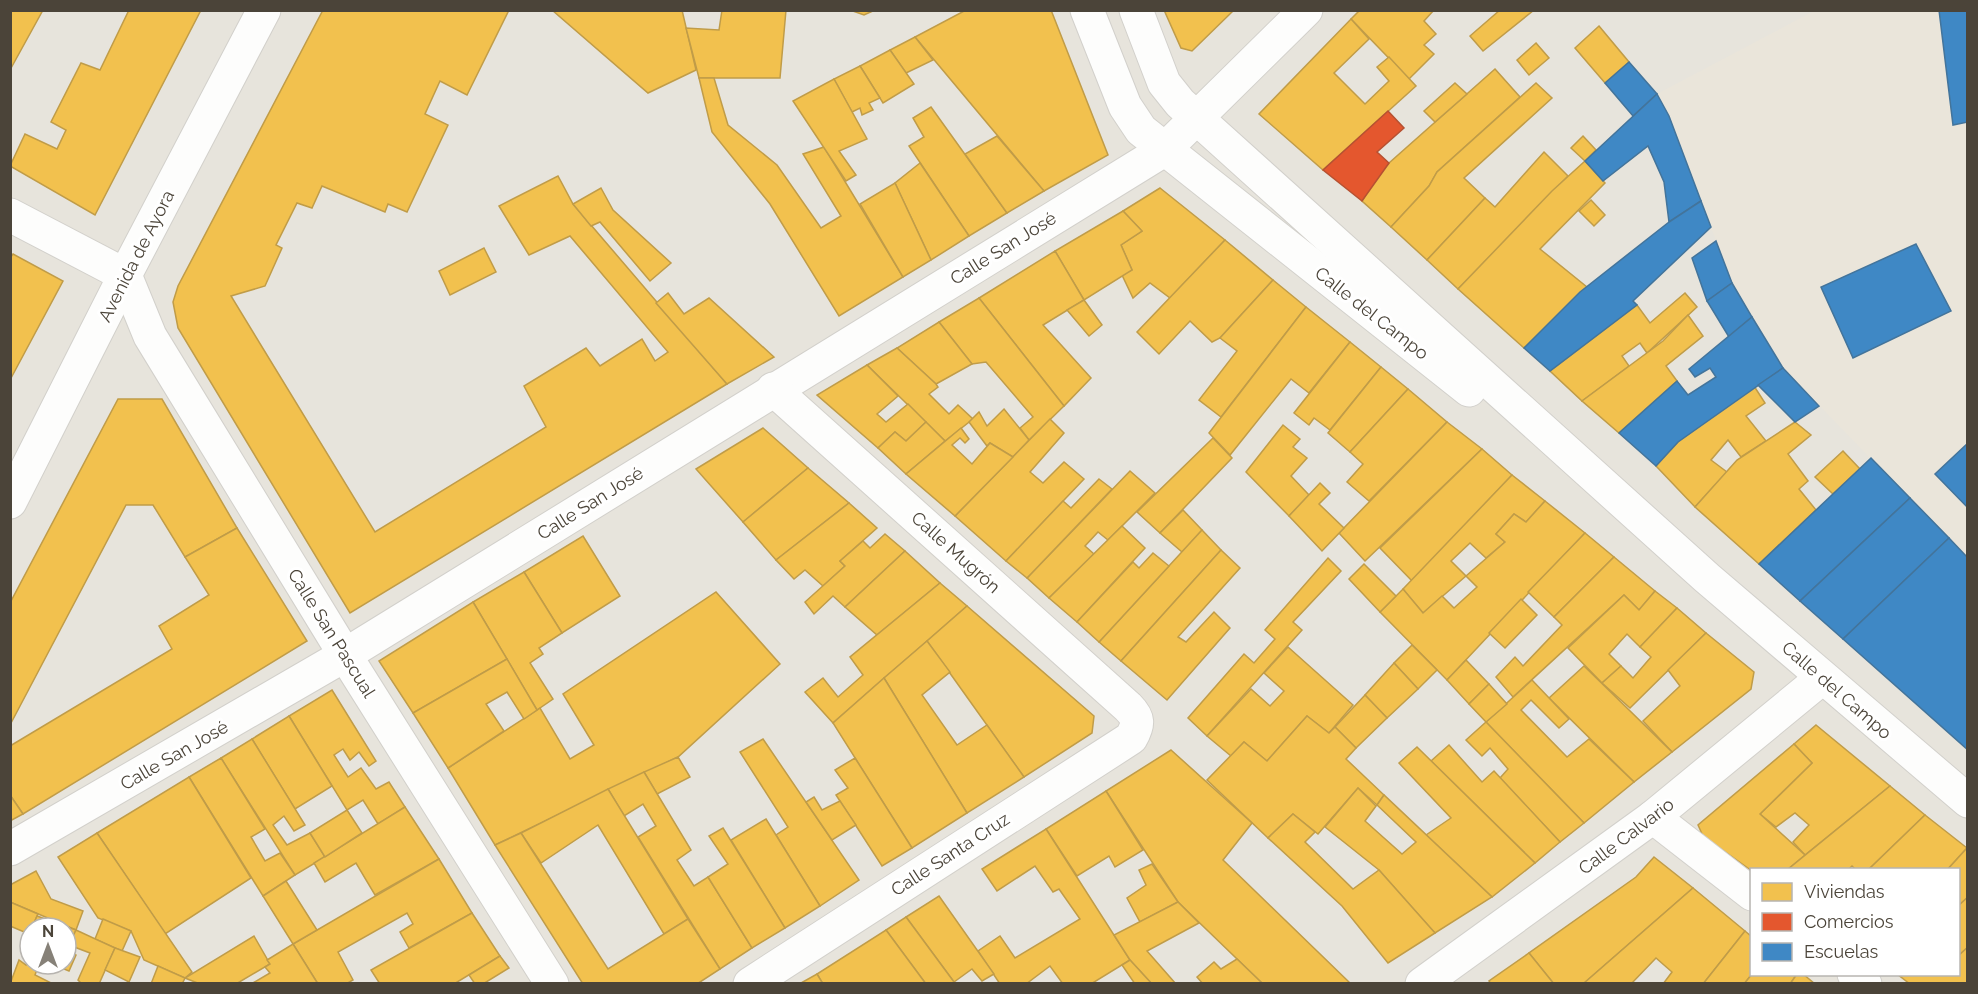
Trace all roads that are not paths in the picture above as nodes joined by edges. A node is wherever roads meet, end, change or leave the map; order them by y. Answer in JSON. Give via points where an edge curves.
{"nodes":[{"id":1,"x":264,"y":10,"type":"edge"},
{"id":2,"x":1087,"y":10,"type":"edge"},
{"id":3,"x":1136,"y":10,"type":"edge"},
{"id":4,"x":1306,"y":10,"type":"edge"},
{"id":5,"x":1196,"y":116,"type":"junction"},
{"id":6,"x":1164,"y":150,"type":"junction"},
{"id":7,"x":10,"y":215,"type":"edge"},
{"id":8,"x":125,"y":274,"type":"junction"},
{"id":9,"x":773,"y":389,"type":"junction"},
{"id":10,"x":10,"y":502,"type":"edge"},
{"id":11,"x":1707,"y":578,"type":"junction"},
{"id":12,"x":345,"y":655,"type":"junction"},
{"id":13,"x":1822,"y":678,"type":"junction"},
{"id":14,"x":1137,"y":716,"type":"joint"},
{"id":15,"x":1968,"y":801,"type":"edge"},
{"id":16,"x":1653,"y":817,"type":"junction"},
{"id":17,"x":10,"y":849,"type":"edge"},
{"id":18,"x":1750,"y":892,"type":"edge"},
{"id":19,"x":552,"y":984,"type":"edge"},
{"id":20,"x":750,"y":984,"type":"edge"},
{"id":21,"x":1422,"y":984,"type":"edge"}],
"edges":[{"from":1,"to":8,"type":"street","name":"Avenida de Ayora"},
{"from":2,"to":6,"type":"street","name":"Calle del Campo","via":[[1125,106],[1141,130]]},
{"from":3,"to":5,"type":"street","name":"Calle del Campo","via":[[1164,83]]},
{"from":4,"to":5,"type":"street","name":"Calle San José"},
{"from":5,"to":6,"type":"street","name":"Calle San José"},
{"from":5,"to":11,"type":"street","name":"Calle del Campo"},
{"from":6,"to":9,"type":"street","name":"Calle San José"},
{"from":6,"to":11,"type":"street","name":"Calle del Campo"},
{"from":7,"to":8,"type":"street"},
{"from":8,"to":10,"type":"street","name":"Avenida de Ayora"},
{"from":8,"to":12,"type":"street","name":"Calle San Pascual","via":[[150,336]]},
{"from":9,"to":12,"type":"street","name":"Calle San José"},
{"from":9,"to":14,"type":"street","name":"Calle Mugrón"},
{"from":11,"to":13,"type":"street","name":"Calle del Campo"},
{"from":12,"to":17,"type":"street","name":"Calle San José"},
{"from":12,"to":19,"type":"street","name":"Calle San Pascual"},
{"from":13,"to":15,"type":"street","name":"Calle del Campo"},
{"from":13,"to":16,"type":"street","name":"Calle Calvario"},
{"from":14,"to":20,"type":"street","name":"Calle Santa Cruz","via":[[1138,727],[1131,738]]},
{"from":16,"to":18,"type":"street"},
{"from":16,"to":21,"type":"street","name":"Calle Calvario"}]}
